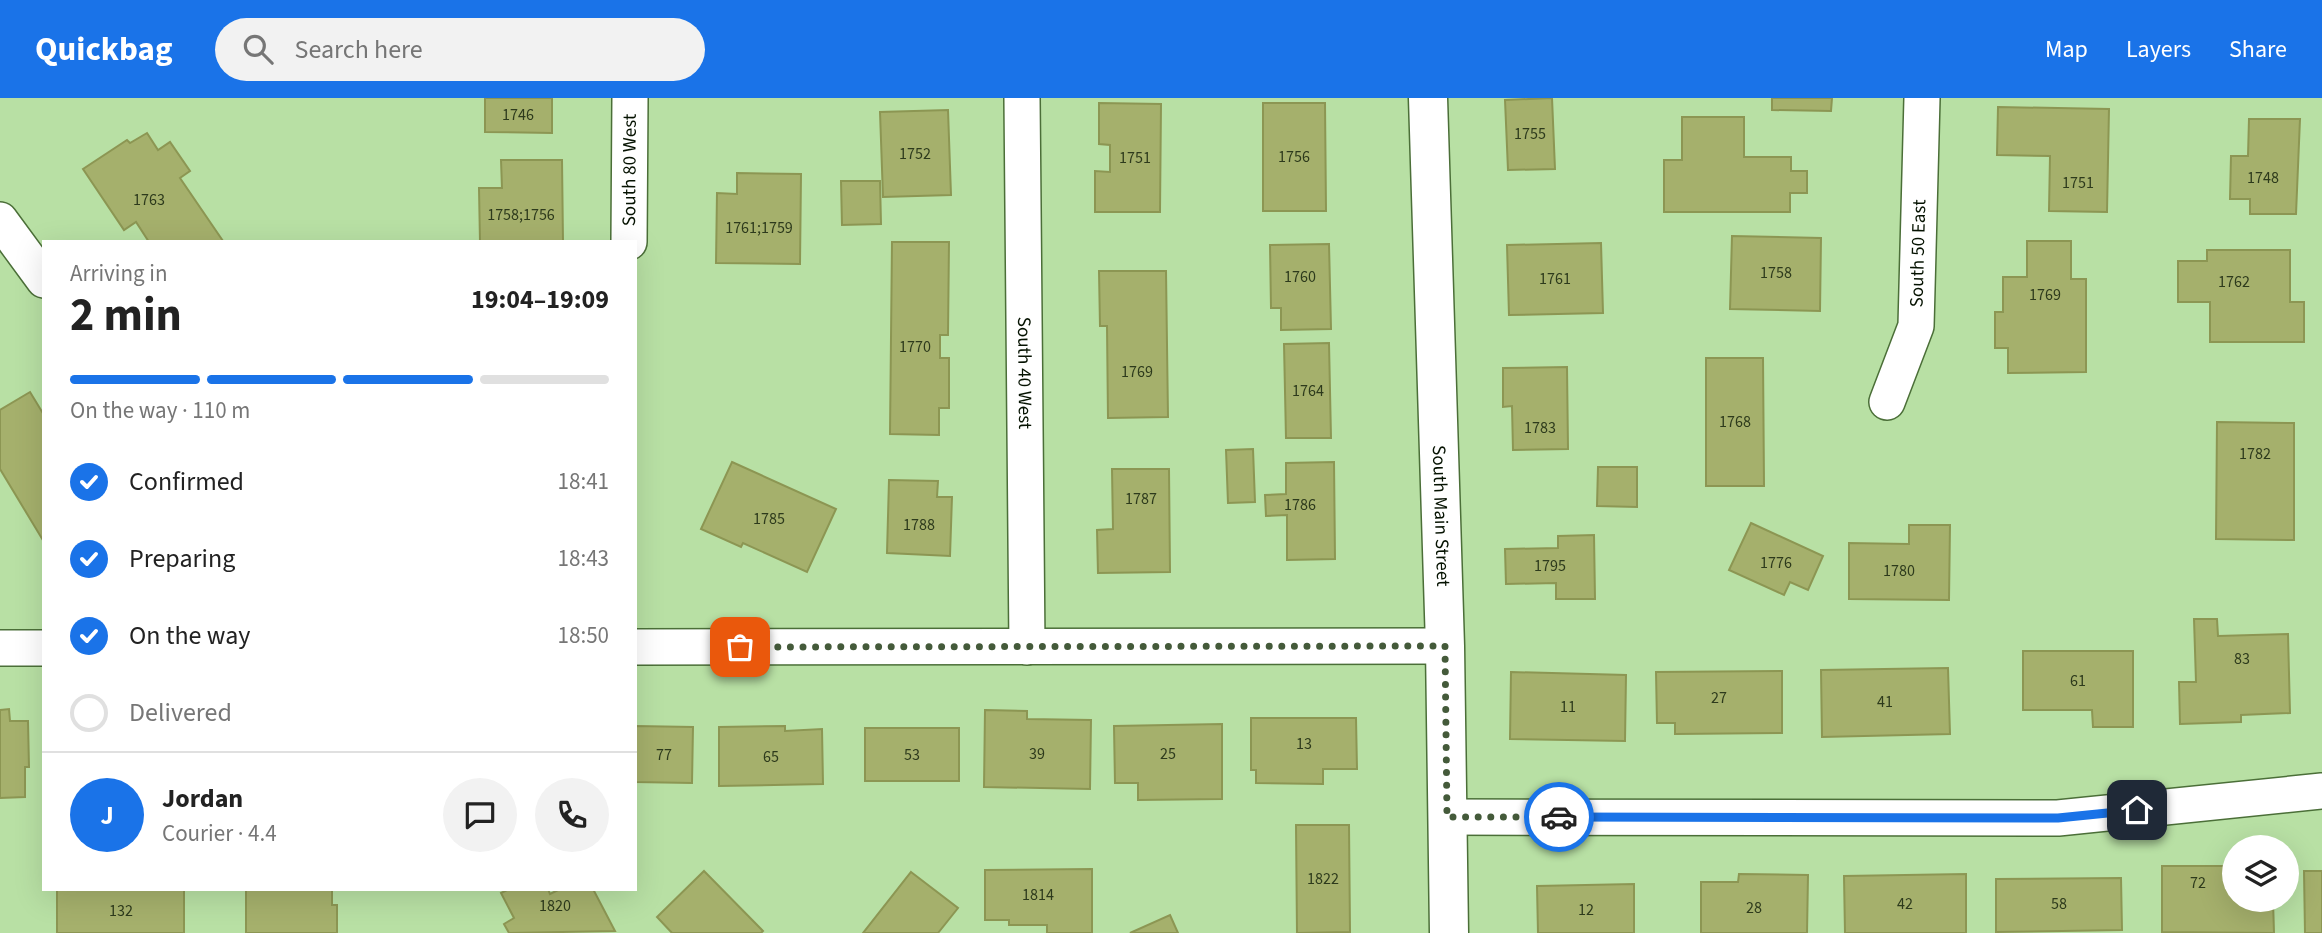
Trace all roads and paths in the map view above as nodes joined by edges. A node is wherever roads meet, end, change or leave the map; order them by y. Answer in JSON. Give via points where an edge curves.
{"nodes":[{"id":1,"x":630,"y":98,"type":"edge"},
{"id":2,"x":1022,"y":98,"type":"edge"},
{"id":3,"x":1428,"y":98,"type":"edge"},
{"id":4,"x":1922,"y":98,"type":"edge"},
{"id":5,"x":0,"y":220,"type":"edge"},
{"id":6,"x":629,"y":240,"type":"edge"},
{"id":7,"x":42,"y":276,"type":"edge"},
{"id":8,"x":1887,"y":402,"type":"dead end"},
{"id":9,"x":1445,"y":646,"type":"junction"},
{"id":10,"x":637,"y":647,"type":"edge"},
{"id":11,"x":1027,"y":647,"type":"junction"},
{"id":12,"x":0,"y":648,"type":"edge"},
{"id":13,"x":42,"y":648,"type":"edge"},
{"id":14,"x":2322,"y":792,"type":"edge"},
{"id":15,"x":1447,"y":817,"type":"junction"},
{"id":16,"x":1449,"y":933,"type":"edge"}],
"edges":[{"from":1,"to":6,"type":"street","name":"South 80 West"},
{"from":2,"to":11,"type":"street","name":"South 40 West"},
{"from":3,"to":9,"type":"street","name":"South Main Street"},
{"from":4,"to":8,"type":"street","name":"South 50 East","via":[[1916,326]]},
{"from":5,"to":7,"type":"street"},
{"from":9,"to":11,"type":"street"},
{"from":9,"to":15,"type":"street","name":"South Main Street"},
{"from":10,"to":11,"type":"street"},
{"from":12,"to":13,"type":"street"},
{"from":14,"to":15,"type":"street","via":[[2058,818]]},
{"from":15,"to":16,"type":"street","name":"South Main Street"}]}
